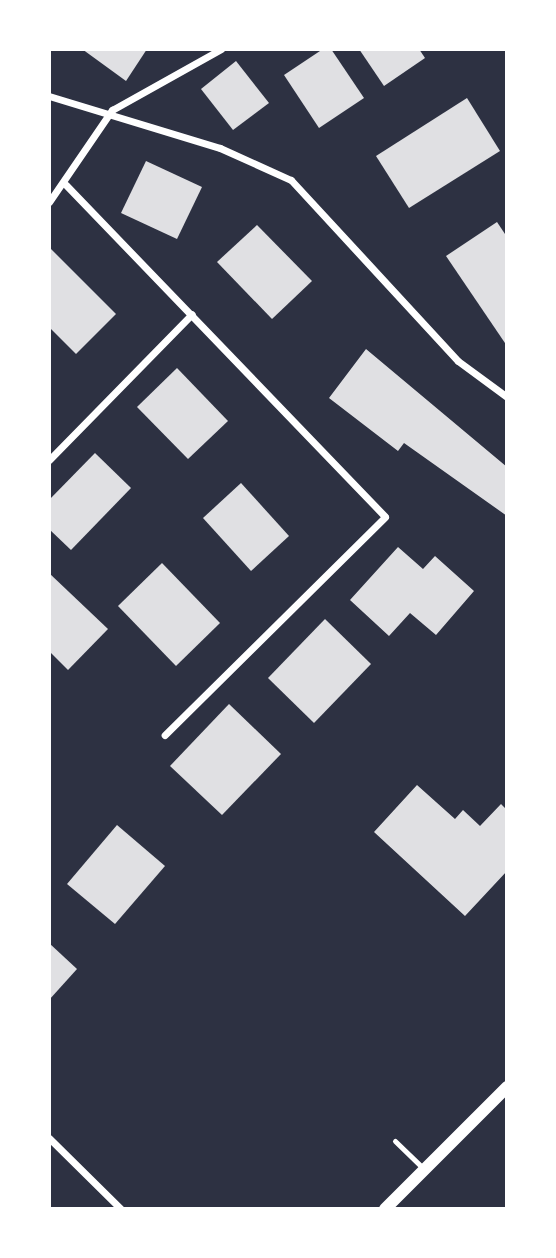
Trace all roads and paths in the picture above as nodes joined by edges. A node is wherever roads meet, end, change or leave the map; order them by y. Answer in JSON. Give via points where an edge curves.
{"nodes":[{"id":1,"x":220,"y":49,"type":"edge"},
{"id":2,"x":49,"y":96,"type":"edge"},
{"id":3,"x":112,"y":110,"type":"junction"},
{"id":4,"x":66,"y":185,"type":"junction"},
{"id":5,"x":49,"y":202,"type":"edge"},
{"id":6,"x":192,"y":314,"type":"junction"},
{"id":7,"x":507,"y":397,"type":"edge"},
{"id":8,"x":49,"y":460,"type":"edge"},
{"id":9,"x":165,"y":735,"type":"dead end"},
{"id":10,"x":507,"y":1087,"type":"edge"},
{"id":11,"x":49,"y":1138,"type":"edge"},
{"id":12,"x":395,"y":1141,"type":"dead end"},
{"id":13,"x":424,"y":1170,"type":"junction"},
{"id":14,"x":121,"y":1209,"type":"edge"},
{"id":15,"x":385,"y":1209,"type":"edge"}],
"edges":[{"from":1,"to":3,"type":"street"},
{"from":2,"to":3,"type":"street"},
{"from":3,"to":4,"type":"street"},
{"from":3,"to":7,"type":"street","via":[[291,180],[458,361]]},
{"from":4,"to":5,"type":"street"},
{"from":4,"to":6,"type":"street"},
{"from":6,"to":8,"type":"street"},
{"from":6,"to":9,"type":"street","via":[[385,517]]},
{"from":10,"to":13,"type":"street"},
{"from":11,"to":14,"type":"street"},
{"from":12,"to":13,"type":"lane"},
{"from":13,"to":15,"type":"street"}]}
